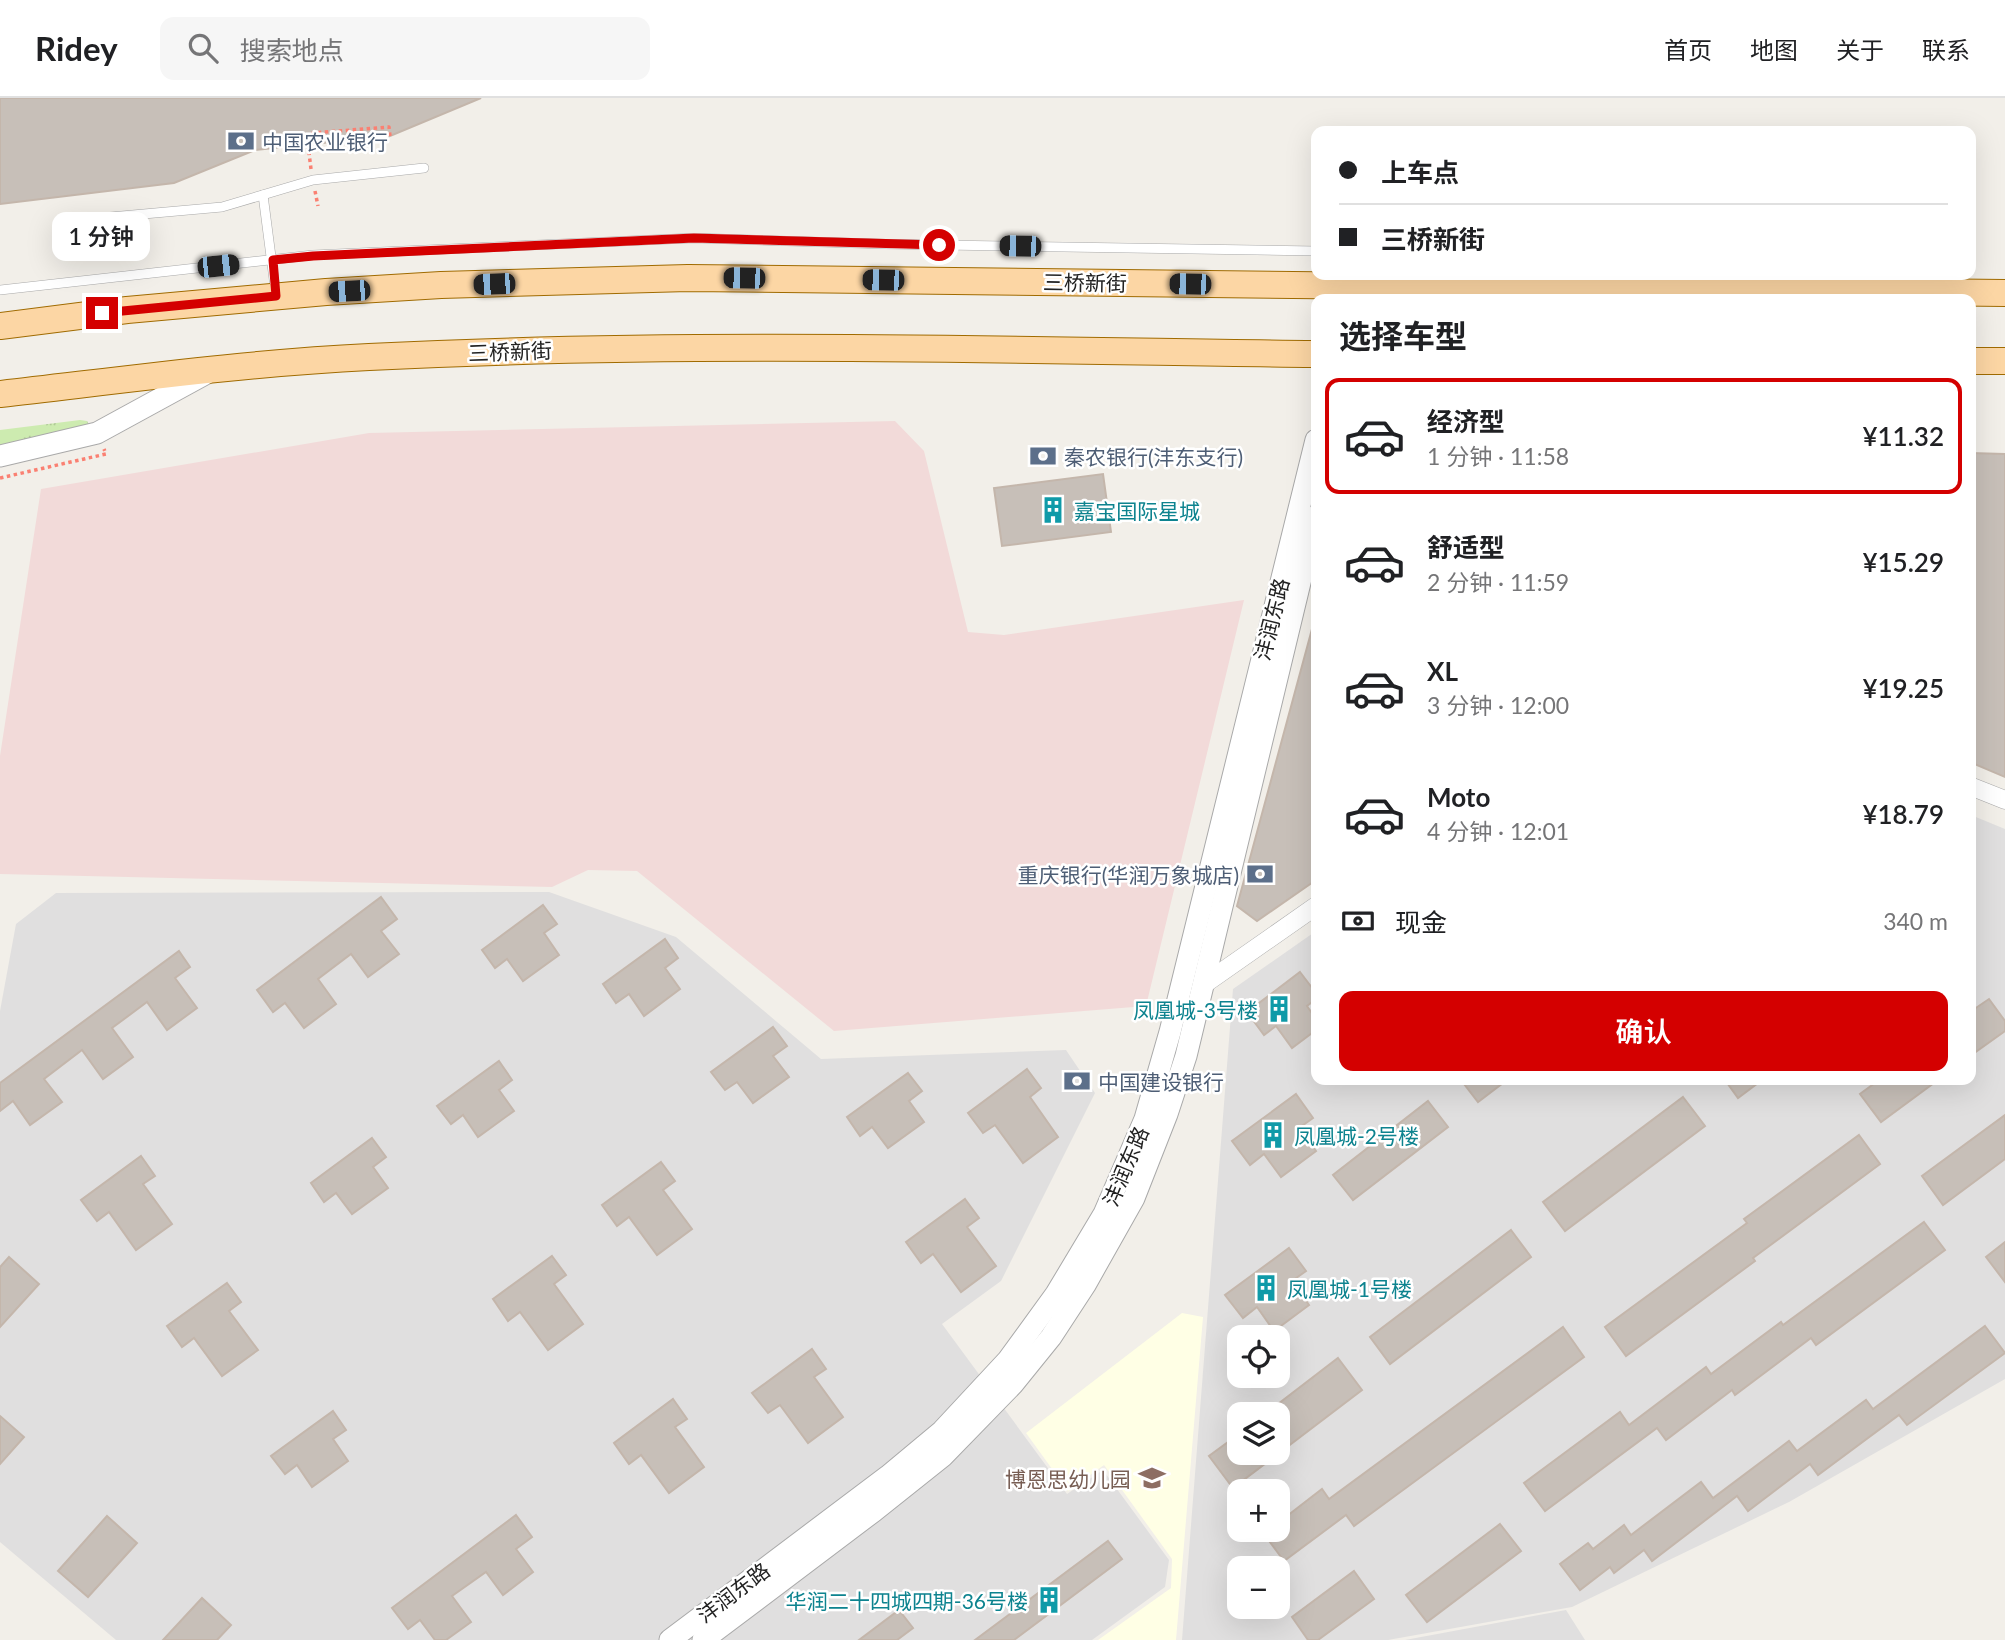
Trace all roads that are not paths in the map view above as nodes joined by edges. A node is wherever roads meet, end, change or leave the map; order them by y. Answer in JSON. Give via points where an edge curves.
{"nodes":[{"id":1,"x":424,"y":168,"type":"dead end"},
{"id":2,"x":263,"y":195,"type":"junction"},
{"id":3,"x":99,"y":218,"type":"dead end"},
{"id":4,"x":1311,"y":251,"type":"edge"},
{"id":5,"x":273,"y":260,"type":"junction"},
{"id":6,"x":1438,"y":281,"type":"edge"},
{"id":7,"x":0,"y":290,"type":"edge"},
{"id":8,"x":2005,"y":293,"type":"edge"},
{"id":9,"x":276,"y":296,"type":"junction"},
{"id":10,"x":0,"y":326,"type":"edge"},
{"id":11,"x":1311,"y":354,"type":"edge"},
{"id":12,"x":1976,"y":360,"type":"edge"},
{"id":13,"x":2005,"y":361,"type":"edge"},
{"id":14,"x":213,"y":369,"type":"junction"},
{"id":15,"x":0,"y":394,"type":"edge"},
{"id":16,"x":0,"y":456,"type":"edge"},
{"id":17,"x":1311,"y":460,"type":"edge"},
{"id":18,"x":1311,"y":537,"type":"edge"},
{"id":19,"x":1976,"y":788,"type":"edge"},
{"id":20,"x":2005,"y":800,"type":"edge"},
{"id":21,"x":1311,"y":909,"type":"edge"},
{"id":22,"x":1203,"y":985,"type":"junction"},
{"id":23,"x":670,"y":1640,"type":"edge"},
{"id":24,"x":702,"y":1640,"type":"edge"}],
"edges":[{"from":1,"to":2,"type":"lane","via":[[313,180]]},
{"from":2,"to":3,"type":"lane","via":[[222,207]]},
{"from":2,"to":5,"type":"lane"},
{"from":4,"to":5,"type":"lane","via":[[694,238]]},
{"from":5,"to":7,"type":"lane"},
{"from":5,"to":9,"type":"lane"},
{"from":6,"to":8,"type":"main road","name":"三桥新街"},
{"from":6,"to":9,"type":"main road","name":"三桥新街","via":[[688,278],[441,285]]},
{"from":9,"to":10,"type":"main road","name":"三桥新街"},
{"from":11,"to":14,"type":"main road","name":"三桥新街","via":[[656,346],[391,356]]},
{"from":12,"to":13,"type":"main road"},
{"from":14,"to":15,"type":"main road","name":"三桥新街"},
{"from":14,"to":16,"type":"street","via":[[97,433]]},
{"from":17,"to":23,"type":"street","name":"沣润东路","via":[[1170,1032],[1145,1119],[1104,1214],[1056,1294],[1008,1360],[950,1424]]},
{"from":18,"to":22,"type":"street","name":"沣润东路"},
{"from":19,"to":20,"type":"street"},
{"from":21,"to":22,"type":"street"},
{"from":22,"to":24,"type":"street","name":"沣润东路","via":[[1186,1056],[1134,1198],[1051,1338],[943,1456]]}]}
